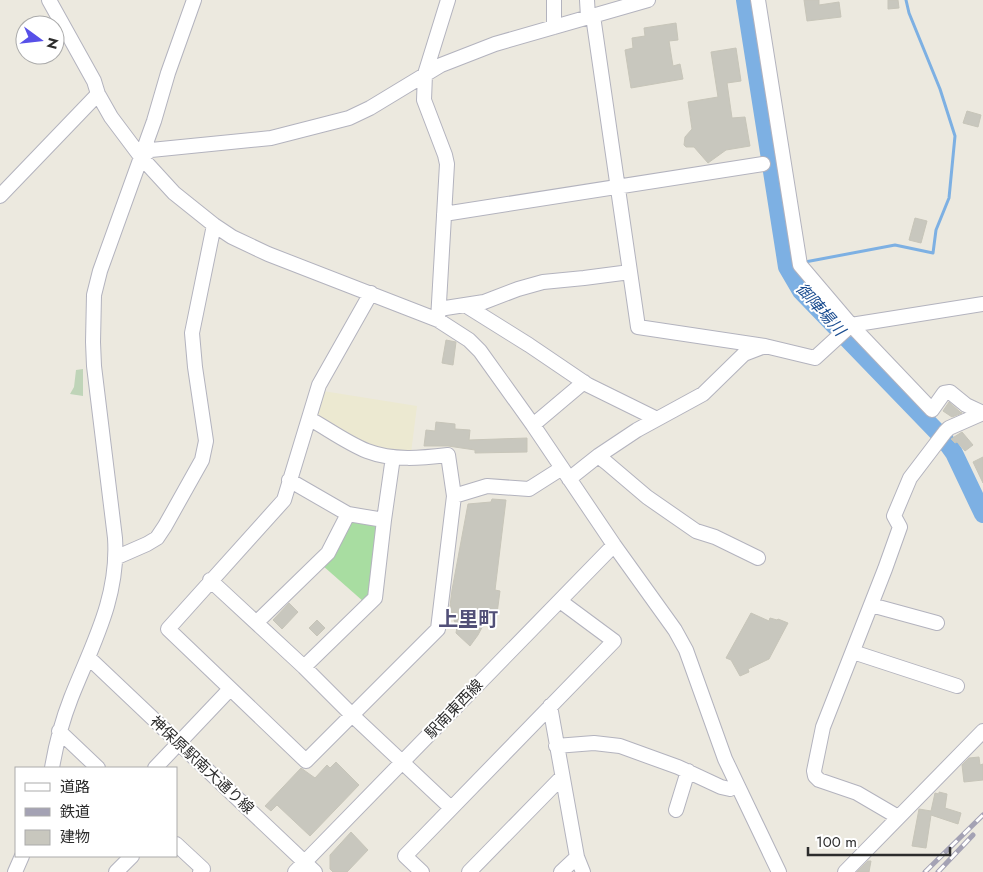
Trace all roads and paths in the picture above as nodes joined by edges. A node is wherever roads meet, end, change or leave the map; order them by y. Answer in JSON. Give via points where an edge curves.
{"nodes":[{"id":1,"x":49,"y":0,"type":"edge"},
{"id":2,"x":194,"y":0,"type":"edge"},
{"id":3,"x":448,"y":0,"type":"edge"},
{"id":4,"x":554,"y":0,"type":"edge"},
{"id":5,"x":587,"y":0,"type":"edge"},
{"id":6,"x":648,"y":0,"type":"edge"},
{"id":7,"x":758,"y":0,"type":"edge"},
{"id":8,"x":590,"y":17,"type":"junction"},
{"id":9,"x":554,"y":27,"type":"junction"},
{"id":10,"x":425,"y":74,"type":"junction"},
{"id":11,"x":98,"y":94,"type":"junction"},
{"id":12,"x":141,"y":157,"type":"junction"},
{"id":13,"x":763,"y":164,"type":"dead end"},
{"id":14,"x":618,"y":187,"type":"junction"},
{"id":15,"x":0,"y":196,"type":"edge"},
{"id":16,"x":444,"y":214,"type":"junction"},
{"id":17,"x":214,"y":225,"type":"junction"},
{"id":18,"x":630,"y":272,"type":"junction"},
{"id":19,"x":371,"y":293,"type":"junction"},
{"id":20,"x":983,"y":304,"type":"edge"},
{"id":21,"x":465,"y":305,"type":"junction"},
{"id":22,"x":439,"y":314,"type":"junction"},
{"id":23,"x":850,"y":326,"type":"junction"},
{"id":24,"x":765,"y":346,"type":"junction"},
{"id":25,"x":584,"y":382,"type":"junction"},
{"id":26,"x":983,"y":413,"type":"edge"},
{"id":27,"x":310,"y":419,"type":"junction"},
{"id":28,"x":657,"y":419,"type":"junction"},
{"id":29,"x":533,"y":425,"type":"junction"},
{"id":30,"x":598,"y":456,"type":"junction"},
{"id":31,"x":393,"y":457,"type":"junction"},
{"id":32,"x":565,"y":474,"type":"junction"},
{"id":33,"x":289,"y":480,"type":"junction"},
{"id":34,"x":454,"y":496,"type":"junction"},
{"id":35,"x":348,"y":514,"type":"junction"},
{"id":36,"x":384,"y":520,"type":"junction"},
{"id":37,"x":614,"y":545,"type":"junction"},
{"id":38,"x":115,"y":558,"type":"junction"},
{"id":39,"x":758,"y":558,"type":"dead end"},
{"id":40,"x":210,"y":580,"type":"junction"},
{"id":41,"x":560,"y":601,"type":"junction"},
{"id":42,"x":871,"y":605,"type":"junction"},
{"id":43,"x":257,"y":622,"type":"junction"},
{"id":44,"x":937,"y":623,"type":"dead end"},
{"id":45,"x":853,"y":652,"type":"junction"},
{"id":46,"x":89,"y":658,"type":"junction"},
{"id":47,"x":304,"y":667,"type":"junction"},
{"id":48,"x":956,"y":686,"type":"dead end"},
{"id":49,"x":230,"y":689,"type":"junction"},
{"id":50,"x":550,"y":706,"type":"junction"},
{"id":51,"x":352,"y":715,"type":"junction"},
{"id":52,"x":59,"y":731,"type":"junction"},
{"id":53,"x":983,"y":731,"type":"edge"},
{"id":54,"x":178,"y":743,"type":"junction"},
{"id":55,"x":556,"y":746,"type":"junction"},
{"id":56,"x":402,"y":762,"type":"junction"},
{"id":57,"x":52,"y":767,"type":"edge"},
{"id":58,"x":97,"y":767,"type":"edge"},
{"id":59,"x":155,"y":767,"type":"edge"},
{"id":60,"x":688,"y":771,"type":"junction"},
{"id":61,"x":562,"y":777,"type":"junction"},
{"id":62,"x":737,"y":786,"type":"junction"},
{"id":63,"x":451,"y":808,"type":"junction"},
{"id":64,"x":676,"y":810,"type":"dead end"},
{"id":65,"x":898,"y":817,"type":"junction"},
{"id":66,"x":178,"y":846,"type":"edge"},
{"id":67,"x":22,"y":857,"type":"edge"},
{"id":68,"x":131,"y":857,"type":"edge"},
{"id":69,"x":577,"y":857,"type":"junction"},
{"id":70,"x":305,"y":869,"type":"edge"},
{"id":71,"x":15,"y":872,"type":"edge"},
{"id":72,"x":116,"y":872,"type":"edge"},
{"id":73,"x":200,"y":872,"type":"edge"},
{"id":74,"x":422,"y":872,"type":"edge"},
{"id":75,"x":469,"y":872,"type":"edge"},
{"id":76,"x":561,"y":872,"type":"edge"},
{"id":77,"x":583,"y":872,"type":"edge"},
{"id":78,"x":779,"y":872,"type":"edge"},
{"id":79,"x":845,"y":872,"type":"edge"}],
"edges":[{"from":1,"to":11,"type":"street"},
{"from":2,"to":12,"type":"street"},
{"from":3,"to":10,"type":"street"},
{"from":4,"to":9,"type":"street"},
{"from":5,"to":8,"type":"street"},
{"from":6,"to":8,"type":"street"},
{"from":7,"to":23,"type":"street","via":[[800,265]]},
{"from":8,"to":9,"type":"street"},
{"from":8,"to":14,"type":"street"},
{"from":9,"to":10,"type":"street","via":[[495,44]]},
{"from":10,"to":12,"type":"street","via":[[349,118],[271,138],[151,150]]},
{"from":10,"to":16,"type":"street","via":[[424,100],[447,164]]},
{"from":11,"to":12,"type":"street"},
{"from":11,"to":15,"type":"street"},
{"from":12,"to":17,"type":"street","via":[[174,193]]},
{"from":12,"to":38,"type":"street","via":[[94,294],[94,366]]},
{"from":13,"to":14,"type":"street"},
{"from":14,"to":16,"type":"street"},
{"from":14,"to":18,"type":"street"},
{"from":16,"to":22,"type":"street"},
{"from":17,"to":19,"type":"street","via":[[268,254]]},
{"from":17,"to":38,"type":"street","via":[[192,334],[206,441],[202,460],[157,538]]},
{"from":18,"to":21,"type":"street","via":[[543,282]]},
{"from":18,"to":24,"type":"street","via":[[638,327]]},
{"from":19,"to":22,"type":"street"},
{"from":19,"to":27,"type":"street","via":[[319,385]]},
{"from":20,"to":23,"type":"street"},
{"from":21,"to":22,"type":"street"},
{"from":21,"to":25,"type":"street"},
{"from":22,"to":29,"type":"street","via":[[480,351]]},
{"from":23,"to":24,"type":"street","via":[[815,358]]},
{"from":23,"to":26,"type":"street","via":[[932,410],[944,393],[950,392]]},
{"from":24,"to":28,"type":"street","via":[[744,354],[703,394]]},
{"from":25,"to":28,"type":"street"},
{"from":25,"to":29,"type":"street"},
{"from":26,"to":42,"type":"street","via":[[949,428],[910,478],[894,516],[900,527]]},
{"from":27,"to":31,"type":"street","via":[[368,451]]},
{"from":27,"to":33,"type":"street"},
{"from":28,"to":30,"type":"street"},
{"from":29,"to":32,"type":"street"},
{"from":30,"to":32,"type":"street"},
{"from":30,"to":39,"type":"street","via":[[646,497],[696,531]]},
{"from":31,"to":34,"type":"street","via":[[448,455]]},
{"from":31,"to":36,"type":"street"},
{"from":32,"to":34,"type":"street","via":[[529,488],[487,486]]},
{"from":32,"to":37,"type":"street"},
{"from":33,"to":35,"type":"street"},
{"from":33,"to":40,"type":"street","via":[[284,500]]},
{"from":34,"to":51,"type":"street","via":[[438,629]]},
{"from":35,"to":36,"type":"street"},
{"from":35,"to":43,"type":"street","via":[[328,553]]},
{"from":36,"to":47,"type":"street","via":[[375,598]]},
{"from":37,"to":41,"type":"street","name":"駅南東西線"},
{"from":37,"to":62,"type":"street","via":[[666,616],[686,650]]},
{"from":38,"to":46,"type":"street","via":[[110,596]]},
{"from":40,"to":43,"type":"street"},
{"from":40,"to":49,"type":"street","via":[[168,629]]},
{"from":41,"to":50,"type":"street","via":[[614,641]]},
{"from":41,"to":56,"type":"street","name":"駅南東西線"},
{"from":42,"to":44,"type":"street"},
{"from":42,"to":45,"type":"street"},
{"from":43,"to":47,"type":"street"},
{"from":45,"to":48,"type":"street"},
{"from":45,"to":65,"type":"street","via":[[823,727],[815,776],[857,793]]},
{"from":46,"to":52,"type":"street"},
{"from":46,"to":54,"type":"street","name":"神保原駅南大通り線"},
{"from":47,"to":51,"type":"street"},
{"from":49,"to":51,"type":"street","via":[[306,761]]},
{"from":49,"to":54,"type":"street"},
{"from":50,"to":55,"type":"street"},
{"from":50,"to":63,"type":"street"},
{"from":51,"to":56,"type":"street"},
{"from":52,"to":57,"type":"street"},
{"from":52,"to":58,"type":"street"},
{"from":53,"to":65,"type":"street"},
{"from":54,"to":59,"type":"street"},
{"from":54,"to":70,"type":"street","name":"神保原駅南大通り線"},
{"from":55,"to":60,"type":"street","via":[[594,743],[620,746]]},
{"from":55,"to":61,"type":"street"},
{"from":56,"to":63,"type":"street"},
{"from":56,"to":70,"type":"street","name":"駅南東西線"},
{"from":60,"to":62,"type":"street","via":[[721,787],[730,789]]},
{"from":60,"to":64,"type":"street"},
{"from":61,"to":69,"type":"street"},
{"from":61,"to":75,"type":"street"},
{"from":62,"to":78,"type":"street"},
{"from":63,"to":74,"type":"street","via":[[405,856]]},
{"from":65,"to":79,"type":"street"},
{"from":66,"to":73,"type":"street","via":[[203,869]]},
{"from":67,"to":71,"type":"street"},
{"from":68,"to":72,"type":"street"},
{"from":69,"to":76,"type":"street"},
{"from":69,"to":77,"type":"street"}]}
